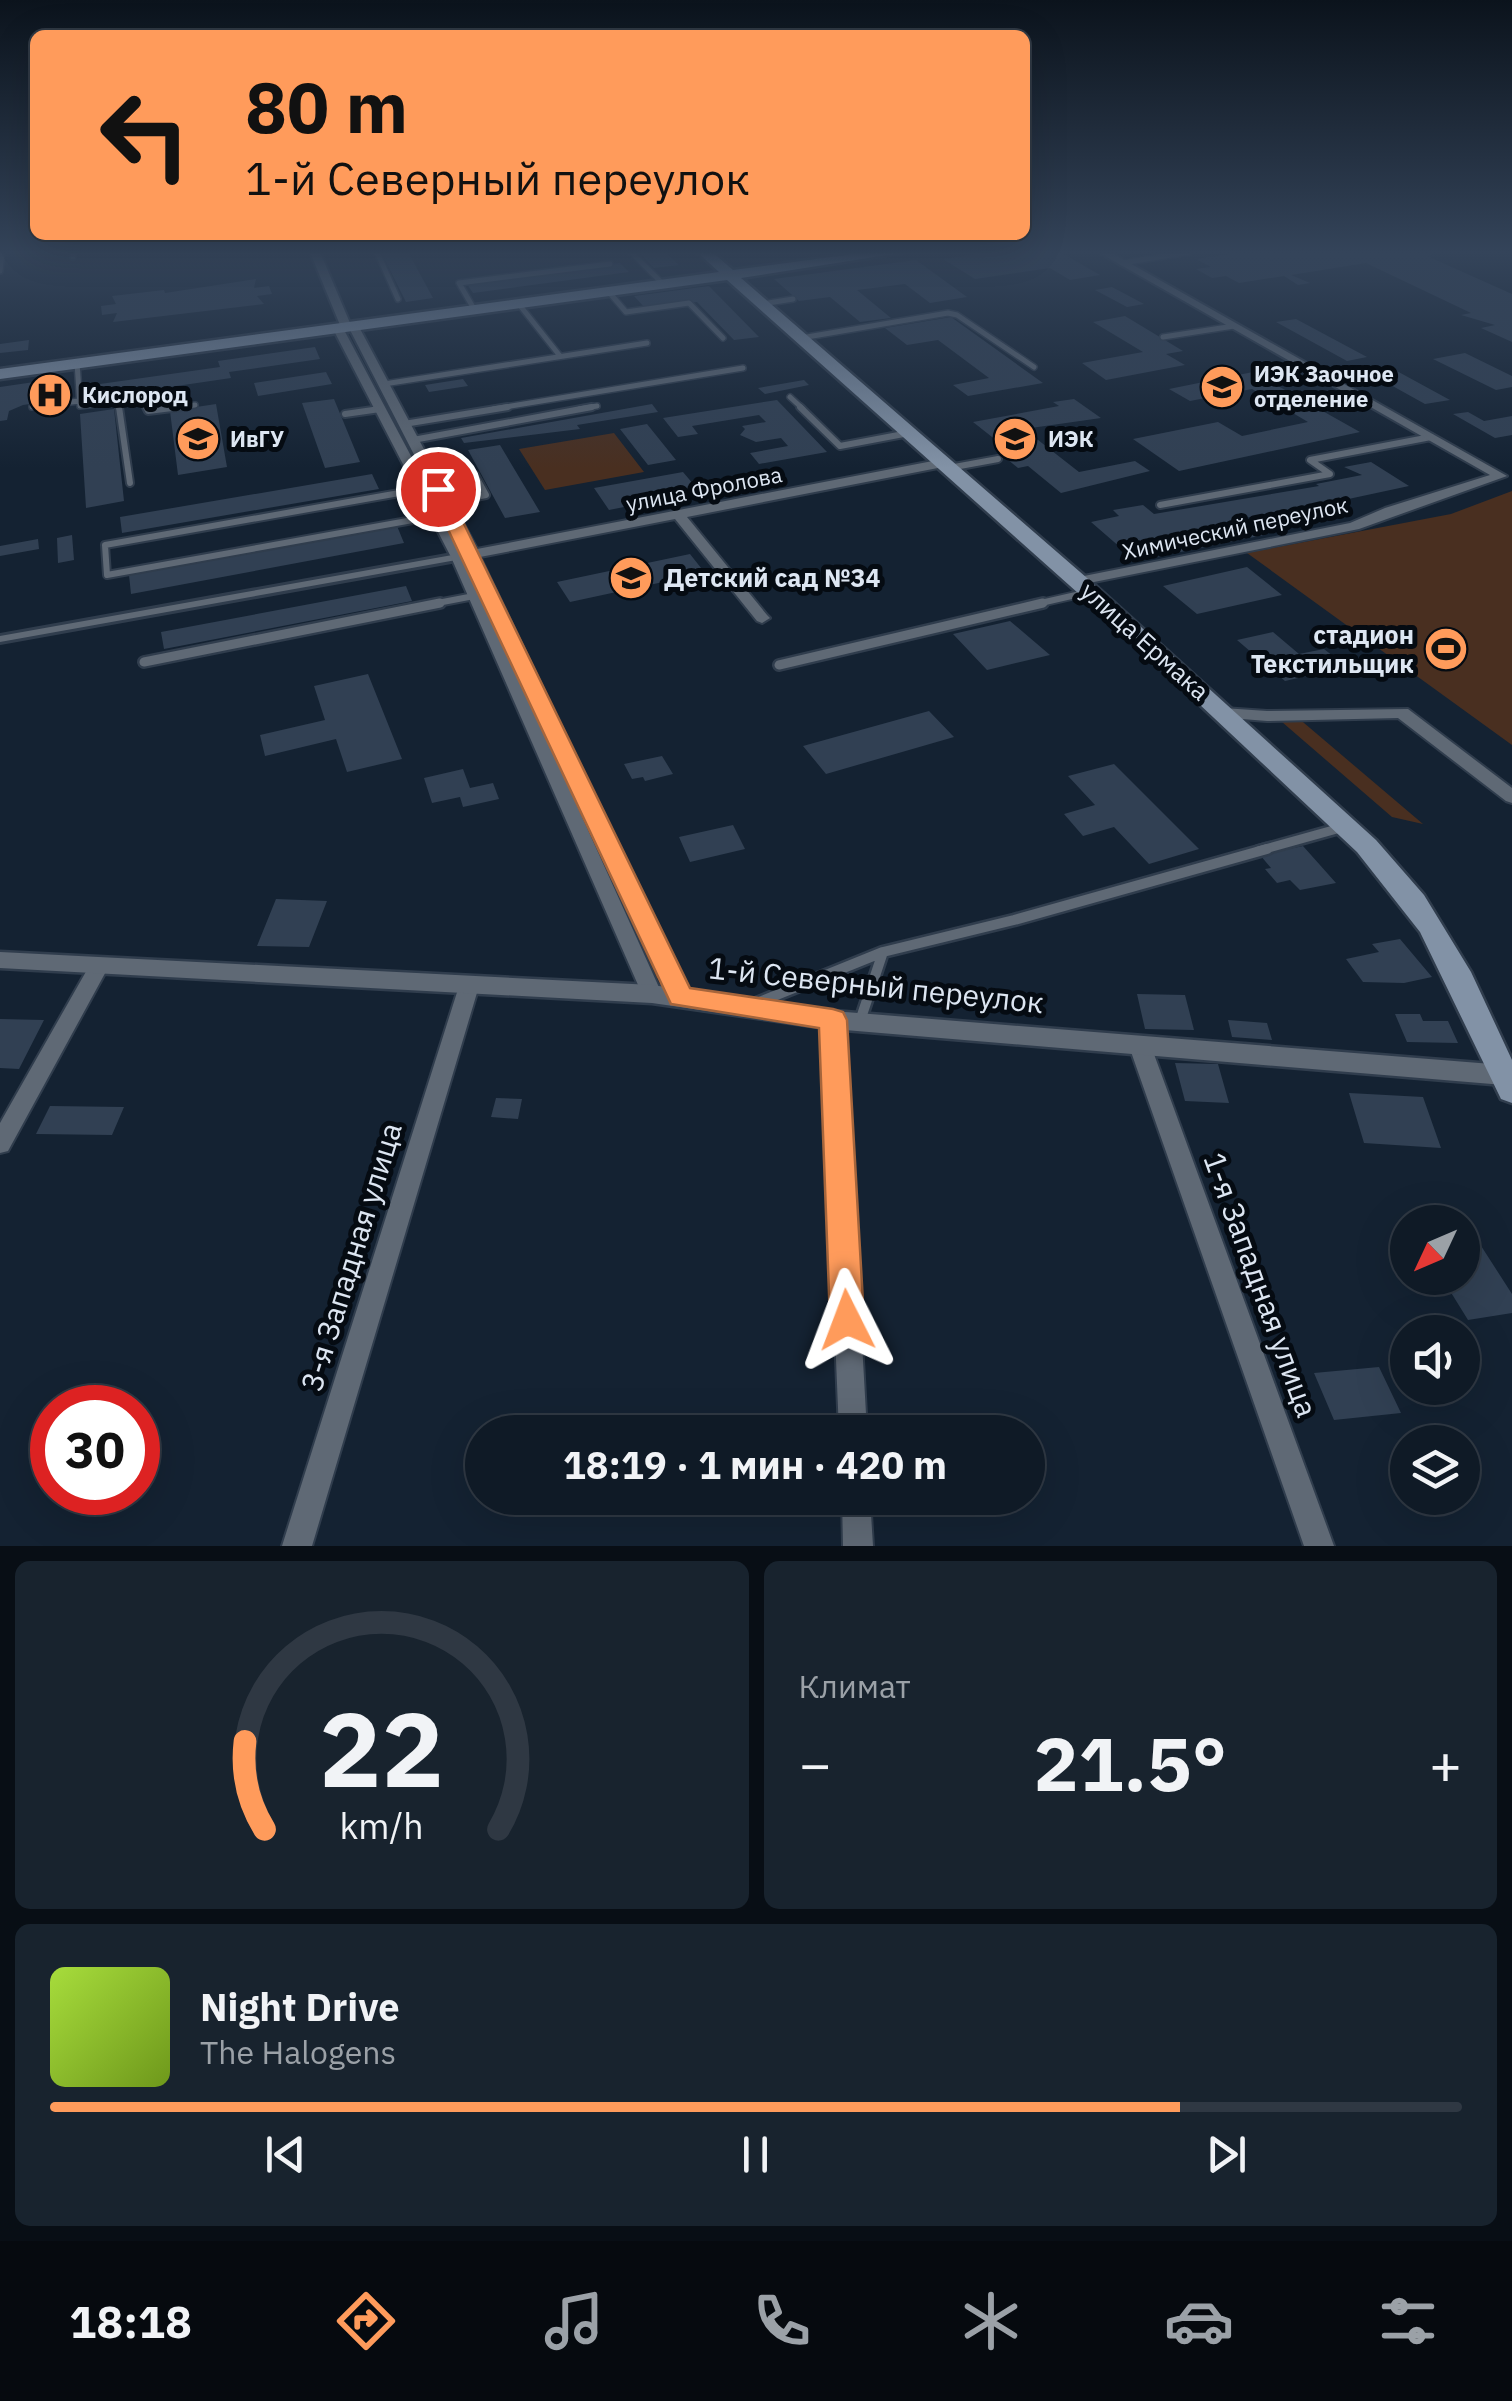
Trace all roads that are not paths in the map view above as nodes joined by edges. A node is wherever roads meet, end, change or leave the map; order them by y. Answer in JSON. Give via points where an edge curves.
{"nodes":[{"id":1,"x":359,"y":324,"type":"edge"},
{"id":2,"x":535,"y":324,"type":"edge"},
{"id":3,"x":709,"y":324,"type":"edge"},
{"id":4,"x":785,"y":324,"type":"edge"},
{"id":5,"x":886,"y":324,"type":"edge"},
{"id":6,"x":971,"y":324,"type":"edge"},
{"id":7,"x":1231,"y":324,"type":"edge"},
{"id":8,"x":345,"y":326,"type":"junction"},
{"id":9,"x":1234,"y":326,"type":"junction"},
{"id":10,"x":723,"y":338,"type":"dead end"},
{"id":11,"x":801,"y":338,"type":"junction"},
{"id":12,"x":1164,"y":338,"type":"dead end"},
{"id":13,"x":647,"y":344,"type":"dead end"},
{"id":14,"x":560,"y":356,"type":"junction"},
{"id":15,"x":76,"y":363,"type":"junction"},
{"id":16,"x":1034,"y":367,"type":"dead end"},
{"id":17,"x":743,"y":368,"type":"dead end"},
{"id":18,"x":0,"y":374,"type":"edge"},
{"id":19,"x":384,"y":384,"type":"junction"},
{"id":20,"x":1352,"y":392,"type":"junction"},
{"id":21,"x":790,"y":397,"type":"dead end"},
{"id":22,"x":1328,"y":397,"type":"dead end"},
{"id":23,"x":79,"y":401,"type":"junction"},
{"id":24,"x":118,"y":401,"type":"junction"},
{"id":25,"x":194,"y":405,"type":"dead end"},
{"id":26,"x":597,"y":406,"type":"dead end"},
{"id":27,"x":32,"y":407,"type":"dead end"},
{"id":28,"x":380,"y":409,"type":"junction"},
{"id":29,"x":346,"y":414,"type":"dead end"},
{"id":30,"x":404,"y":424,"type":"junction"},
{"id":31,"x":909,"y":433,"type":"junction"},
{"id":32,"x":1431,"y":437,"type":"junction"},
{"id":33,"x":405,"y":441,"type":"junction"},
{"id":34,"x":998,"y":459,"type":"dead end"},
{"id":35,"x":946,"y":466,"type":"junction"},
{"id":36,"x":474,"y":475,"type":"dead end"},
{"id":37,"x":1506,"y":475,"type":"edge"},
{"id":38,"x":130,"y":482,"type":"dead end"},
{"id":39,"x":422,"y":489,"type":"junction"},
{"id":40,"x":1160,"y":505,"type":"dead end"},
{"id":41,"x":440,"y":510,"type":"junction"},
{"id":42,"x":679,"y":515,"type":"junction"},
{"id":43,"x":465,"y":556,"type":"junction"},
{"id":44,"x":1085,"y":586,"type":"junction"},
{"id":45,"x":474,"y":596,"type":"junction"},
{"id":46,"x":762,"y":618,"type":"dead end"},
{"id":47,"x":0,"y":639,"type":"edge"},
{"id":48,"x":144,"y":662,"type":"dead end"},
{"id":49,"x":779,"y":664,"type":"dead end"},
{"id":50,"x":1222,"y":712,"type":"junction"},
{"id":51,"x":1512,"y":796,"type":"edge"},
{"id":52,"x":1347,"y":826,"type":"junction"},
{"id":53,"x":882,"y":952,"type":"junction"},
{"id":54,"x":0,"y":960,"type":"edge"},
{"id":55,"x":100,"y":966,"type":"junction"},
{"id":56,"x":469,"y":986,"type":"junction"},
{"id":57,"x":652,"y":994,"type":"junction"},
{"id":58,"x":680,"y":996,"type":"junction"},
{"id":59,"x":748,"y":1006,"type":"junction"},
{"id":60,"x":833,"y":1020,"type":"junction"},
{"id":61,"x":859,"y":1022,"type":"junction"},
{"id":62,"x":1140,"y":1046,"type":"junction"},
{"id":63,"x":1509,"y":1080,"type":"edge"},
{"id":64,"x":0,"y":1144,"type":"edge"},
{"id":65,"x":852,"y":1415,"type":"edge"},
{"id":66,"x":857,"y":1515,"type":"edge"},
{"id":67,"x":297,"y":1546,"type":"edge"},
{"id":68,"x":858,"y":1546,"type":"edge"},
{"id":69,"x":1319,"y":1546,"type":"edge"}],
"edges":[{"from":1,"to":8,"type":"main road"},
{"from":2,"to":14,"type":"lane"},
{"from":3,"to":10,"type":"lane"},
{"from":4,"to":11,"type":"main road","name":"улица Ермака"},
{"from":5,"to":11,"type":"lane"},
{"from":6,"to":16,"type":"lane"},
{"from":7,"to":9,"type":"street"},
{"from":8,"to":15,"type":"main road"},
{"from":8,"to":19,"type":"street"},
{"from":8,"to":28,"type":"street"},
{"from":9,"to":12,"type":"lane"},
{"from":9,"to":20,"type":"street"},
{"from":11,"to":31,"type":"main road","name":"улица Ермака"},
{"from":13,"to":14,"type":"lane"},
{"from":14,"to":19,"type":"lane"},
{"from":15,"to":18,"type":"main road"},
{"from":15,"to":23,"type":"lane"},
{"from":17,"to":30,"type":"lane"},
{"from":19,"to":30,"type":"street"},
{"from":20,"to":22,"type":"lane"},
{"from":20,"to":32,"type":"street"},
{"from":21,"to":31,"type":"lane","via":[[840,446]]},
{"from":23,"to":24,"type":"lane"},
{"from":23,"to":27,"type":"lane"},
{"from":24,"to":25,"type":"lane","via":[[142,397],[148,411]]},
{"from":24,"to":38,"type":"lane"},
{"from":26,"to":33,"type":"lane"},
{"from":28,"to":29,"type":"lane"},
{"from":28,"to":33,"type":"street"},
{"from":30,"to":33,"type":"street"},
{"from":31,"to":35,"type":"main road","name":"улица Ермака"},
{"from":32,"to":37,"type":"street"},
{"from":32,"to":40,"type":"lane","via":[[1310,460],[1330,474]]},
{"from":33,"to":39,"type":"street"},
{"from":33,"to":41,"type":"street"},
{"from":34,"to":35,"type":"lane"},
{"from":35,"to":42,"type":"street","name":"улица Фролова"},
{"from":35,"to":44,"type":"main road","name":"улица Ермака"},
{"from":36,"to":41,"type":"lane","via":[[486,496]]},
{"from":37,"to":44,"type":"street","name":"Химический переулок","via":[[1354,526]]},
{"from":39,"to":41,"type":"street"},
{"from":39,"to":41,"type":"lane","via":[[105,545],[107,575]]},
{"from":41,"to":43,"type":"street"},
{"from":42,"to":43,"type":"street","name":"улица Фролова"},
{"from":42,"to":46,"type":"street"},
{"from":43,"to":45,"type":"street"},
{"from":43,"to":47,"type":"street","name":"улица Фролова"},
{"from":43,"to":58,"type":"street"},
{"from":44,"to":49,"type":"lane"},
{"from":44,"to":50,"type":"main road","name":"улица Ермака"},
{"from":45,"to":48,"type":"lane"},
{"from":45,"to":57,"type":"street"},
{"from":50,"to":51,"type":"street","via":[[1402,713]]},
{"from":50,"to":52,"type":"main road","name":"улица Ермака"},
{"from":52,"to":53,"type":"lane"},
{"from":52,"to":63,"type":"main road","name":"улица Ермака","via":[[1442,942]]},
{"from":53,"to":59,"type":"lane"},
{"from":53,"to":61,"type":"lane"},
{"from":54,"to":55,"type":"street","name":"1-й Северный переулок"},
{"from":55,"to":56,"type":"street","name":"1-й Северный переулок"},
{"from":55,"to":64,"type":"street"},
{"from":56,"to":57,"type":"street","name":"1-й Северный переулок"},
{"from":56,"to":67,"type":"street","name":"3-я Западная улица"},
{"from":57,"to":58,"type":"street","name":"1-й Северный переулок"},
{"from":58,"to":59,"type":"street","name":"1-й Северный переулок"},
{"from":59,"to":60,"type":"street","name":"1-й Северный переулок"},
{"from":60,"to":61,"type":"street","name":"1-й Северный переулок"},
{"from":60,"to":65,"type":"street"},
{"from":61,"to":62,"type":"street","name":"1-й Северный переулок"},
{"from":62,"to":63,"type":"street","name":"1-й Северный переулок"},
{"from":62,"to":69,"type":"street","name":"1-я Западная улица"},
{"from":66,"to":68,"type":"street"}]}
